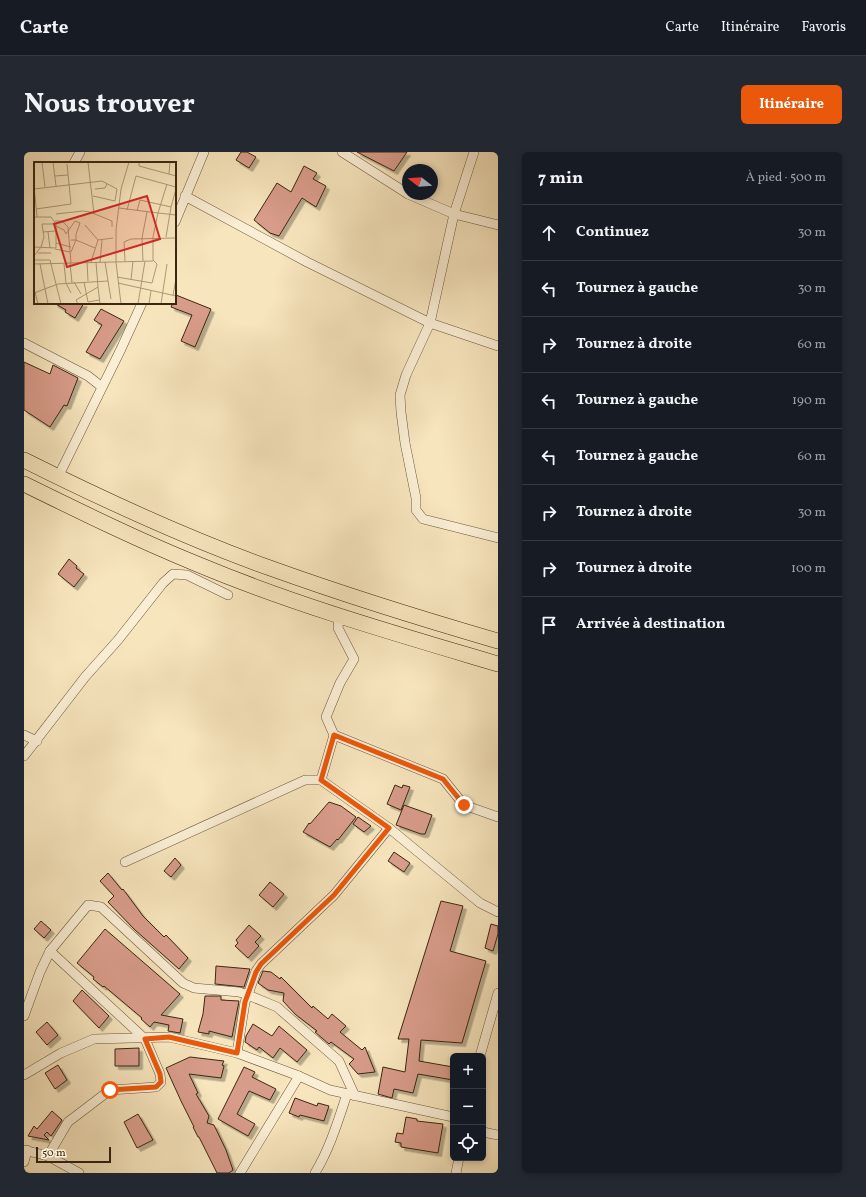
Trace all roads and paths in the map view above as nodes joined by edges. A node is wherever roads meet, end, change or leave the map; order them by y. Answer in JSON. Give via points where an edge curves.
{"nodes":[{"id":1,"x":80,"y":152,"type":"edge"},
{"id":2,"x":204,"y":152,"type":"edge"},
{"id":3,"x":342,"y":152,"type":"edge"},
{"id":4,"x":474,"y":152,"type":"edge"},
{"id":5,"x":75,"y":162,"type":"edge"},
{"id":6,"x":402,"y":190,"type":"edge"},
{"id":7,"x":185,"y":196,"type":"junction"},
{"id":8,"x":422,"y":200,"type":"edge"},
{"id":9,"x":454,"y":214,"type":"junction"},
{"id":10,"x":176,"y":219,"type":"edge"},
{"id":11,"x":498,"y":225,"type":"edge"},
{"id":12,"x":142,"y":304,"type":"edge"},
{"id":13,"x":430,"y":323,"type":"junction"},
{"id":14,"x":24,"y":343,"type":"edge"},
{"id":15,"x":498,"y":346,"type":"edge"},
{"id":16,"x":102,"y":387,"type":"junction"},
{"id":17,"x":24,"y":460,"type":"edge"},
{"id":18,"x":58,"y":477,"type":"junction"},
{"id":19,"x":24,"y":484,"type":"edge"},
{"id":20,"x":498,"y":538,"type":"edge"},
{"id":21,"x":228,"y":595,"type":"dead end"},
{"id":22,"x":339,"y":616,"type":"junction"},
{"id":23,"x":498,"y":641,"type":"edge"},
{"id":24,"x":498,"y":664,"type":"edge"},
{"id":25,"x":24,"y":735,"type":"edge"},
{"id":26,"x":334,"y":735,"type":"junction"},
{"id":27,"x":37,"y":741,"type":"junction"},
{"id":28,"x":24,"y":756,"type":"edge"},
{"id":29,"x":321,"y":780,"type":"junction"},
{"id":30,"x":498,"y":817,"type":"edge"},
{"id":31,"x":389,"y":828,"type":"junction"},
{"id":32,"x":125,"y":862,"type":"dead end"},
{"id":33,"x":498,"y":912,"type":"edge"},
{"id":34,"x":50,"y":951,"type":"junction"},
{"id":35,"x":498,"y":993,"type":"edge"},
{"id":36,"x":248,"y":996,"type":"junction"},
{"id":37,"x":24,"y":1016,"type":"edge"},
{"id":38,"x":145,"y":1039,"type":"junction"},
{"id":39,"x":237,"y":1053,"type":"junction"},
{"id":40,"x":481,"y":1053,"type":"edge"},
{"id":41,"x":24,"y":1075,"type":"edge"},
{"id":42,"x":299,"y":1076,"type":"junction"},
{"id":43,"x":351,"y":1095,"type":"junction"},
{"id":44,"x":450,"y":1116,"type":"edge"},
{"id":45,"x":486,"y":1133,"type":"edge"},
{"id":46,"x":498,"y":1135,"type":"edge"},
{"id":47,"x":26,"y":1150,"type":"edge"},
{"id":48,"x":48,"y":1156,"type":"junction"},
{"id":49,"x":459,"y":1161,"type":"edge"},
{"id":50,"x":24,"y":1162,"type":"edge"},
{"id":51,"x":79,"y":1173,"type":"edge"},
{"id":52,"x":240,"y":1173,"type":"edge"},
{"id":53,"x":315,"y":1173,"type":"edge"},
{"id":54,"x":456,"y":1173,"type":"edge"}],
"edges":[{"from":1,"to":5,"type":"street"},
{"from":2,"to":7,"type":"street"},
{"from":3,"to":6,"type":"street"},
{"from":4,"to":9,"type":"street"},
{"from":7,"to":10,"type":"street"},
{"from":7,"to":13,"type":"street","via":[[306,262]]},
{"from":8,"to":9,"type":"street"},
{"from":9,"to":11,"type":"street"},
{"from":9,"to":13,"type":"street"},
{"from":12,"to":16,"type":"street"},
{"from":13,"to":15,"type":"street"},
{"from":13,"to":20,"type":"street","via":[[406,375],[400,395],[416,510],[422,519]]},
{"from":14,"to":16,"type":"street","via":[[88,376]]},
{"from":16,"to":18,"type":"street"},
{"from":17,"to":18,"type":"main road"},
{"from":18,"to":23,"type":"main road","via":[[270,568],[430,622]]},
{"from":19,"to":22,"type":"main road","via":[[197,564]]},
{"from":21,"to":27,"type":"street","via":[[187,575],[173,574],[85,677]]},
{"from":22,"to":24,"type":"main road"},
{"from":22,"to":26,"type":"street","via":[[338,628],[354,659],[340,682],[326,717]]},
{"from":25,"to":27,"type":"street"},
{"from":26,"to":29,"type":"street"},
{"from":26,"to":30,"type":"street","via":[[443,779],[464,805]]},
{"from":27,"to":28,"type":"street"},
{"from":29,"to":31,"type":"street"},
{"from":29,"to":32,"type":"street","via":[[305,780]]},
{"from":31,"to":33,"type":"street","via":[[480,903]]},
{"from":31,"to":36,"type":"street","via":[[334,895],[261,964]]},
{"from":34,"to":36,"type":"street","via":[[88,905],[101,907],[183,983],[194,988],[239,992]]},
{"from":34,"to":37,"type":"street"},
{"from":34,"to":38,"type":"street"},
{"from":35,"to":40,"type":"street"},
{"from":36,"to":39,"type":"street"},
{"from":36,"to":43,"type":"street","via":[[277,1007],[340,1061]]},
{"from":38,"to":39,"type":"street","via":[[169,1037]]},
{"from":38,"to":41,"type":"street","via":[[94,1039]]},
{"from":38,"to":48,"type":"street","via":[[161,1082],[156,1087],[110,1090],[68,1122]]},
{"from":39,"to":42,"type":"street"},
{"from":42,"to":43,"type":"street","via":[[330,1090]]},
{"from":42,"to":52,"type":"street"},
{"from":43,"to":44,"type":"street"},
{"from":43,"to":53,"type":"street"},
{"from":45,"to":46,"type":"street"},
{"from":47,"to":48,"type":"street"},
{"from":47,"to":50,"type":"street"},
{"from":48,"to":51,"type":"street"},
{"from":49,"to":54,"type":"street"}]}
